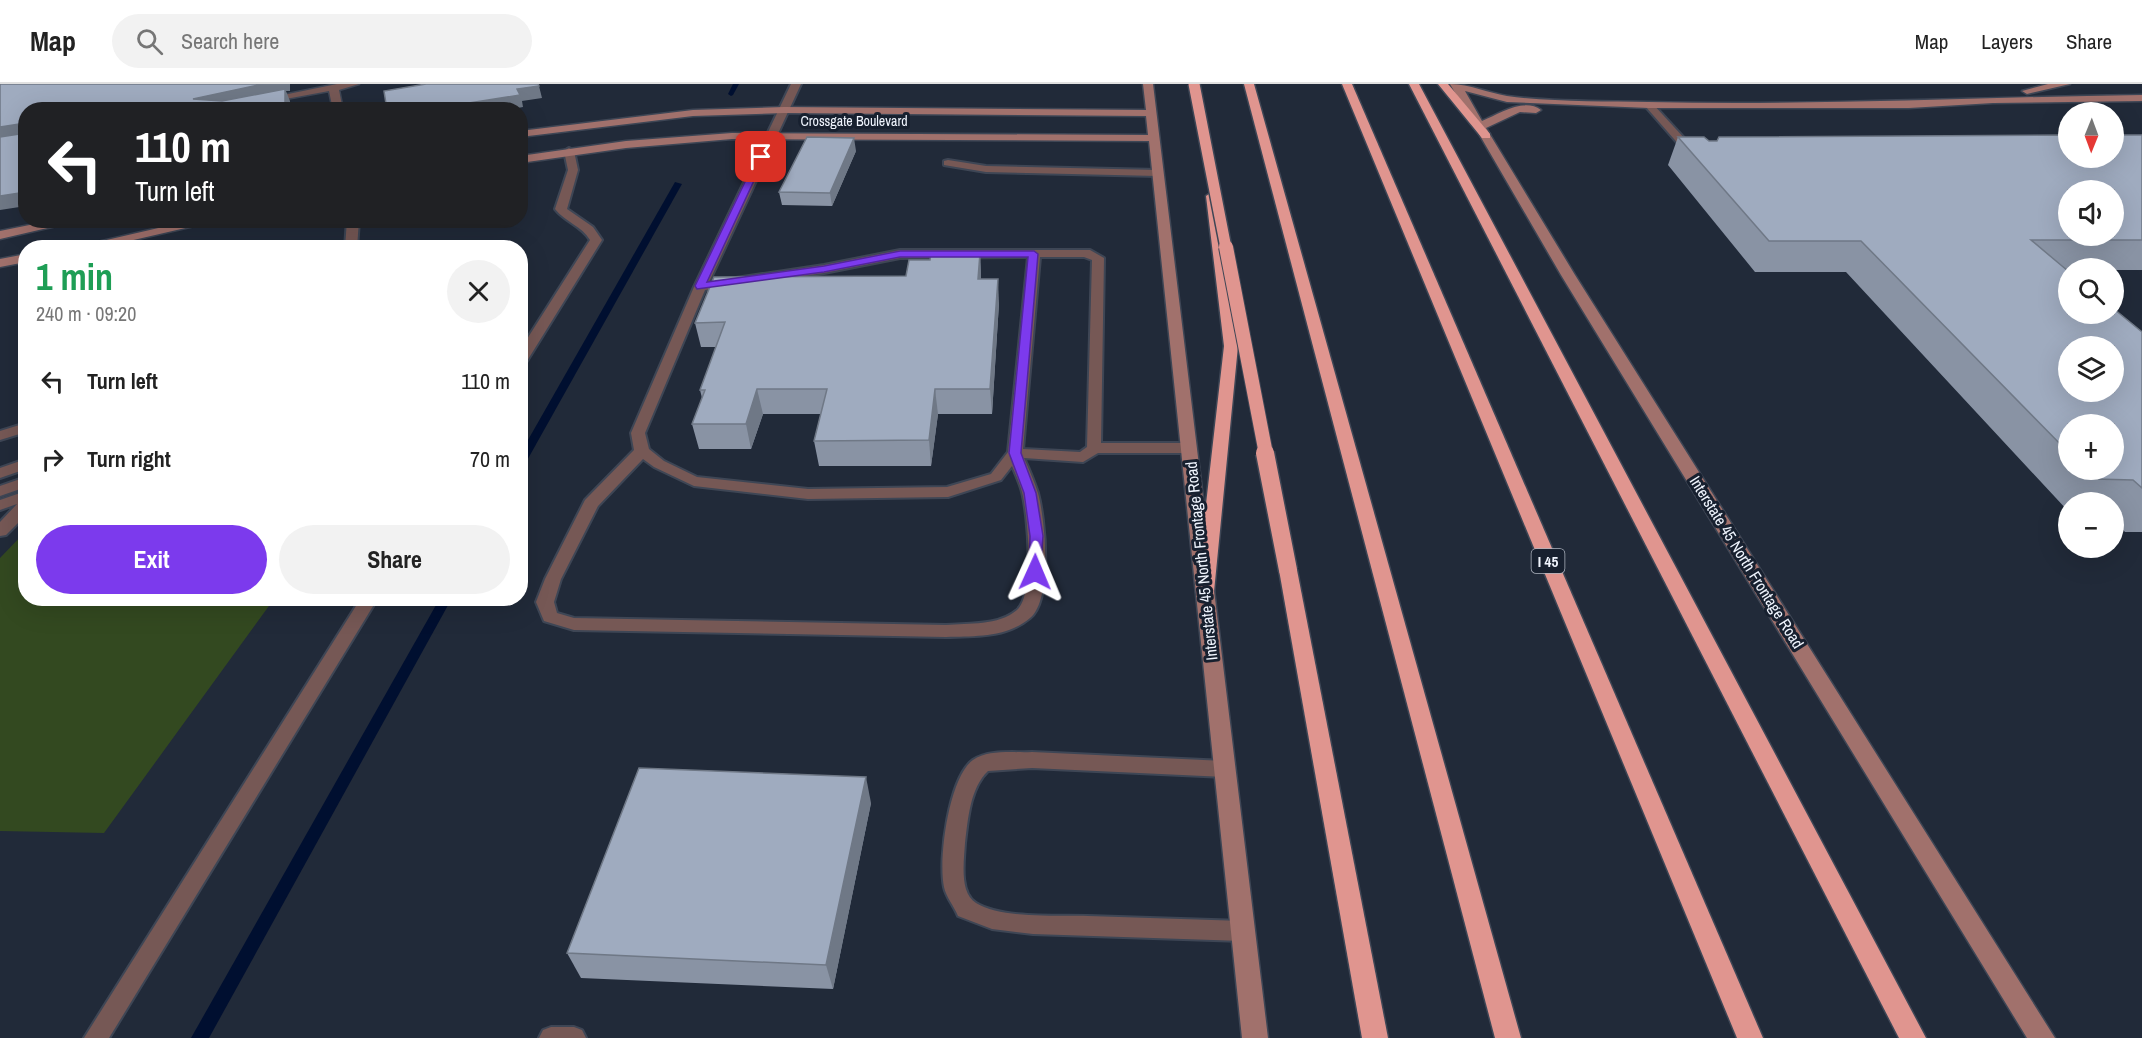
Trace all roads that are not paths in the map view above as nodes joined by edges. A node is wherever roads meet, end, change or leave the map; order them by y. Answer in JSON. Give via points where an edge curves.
{"nodes":[{"id":1,"x":354,"y":84,"type":"edge"},
{"id":2,"x":796,"y":84,"type":"edge"},
{"id":3,"x":1148,"y":84,"type":"edge"},
{"id":4,"x":1195,"y":84,"type":"edge"},
{"id":5,"x":1249,"y":84,"type":"edge"},
{"id":6,"x":1347,"y":84,"type":"edge"},
{"id":7,"x":1414,"y":84,"type":"edge"},
{"id":8,"x":2064,"y":84,"type":"edge"},
{"id":9,"x":1452,"y":85,"type":"edge"},
{"id":10,"x":334,"y":88,"type":"junction"},
{"id":11,"x":2142,"y":98,"type":"edge"},
{"id":12,"x":1993,"y":100,"type":"junction"},
{"id":13,"x":253,"y":102,"type":"edge"},
{"id":14,"x":337,"y":102,"type":"edge"},
{"id":15,"x":1626,"y":104,"type":"junction"},
{"id":16,"x":1649,"y":105,"type":"junction"},
{"id":17,"x":784,"y":110,"type":"junction"},
{"id":18,"x":1152,"y":113,"type":"junction"},
{"id":19,"x":1484,"y":131,"type":"junction"},
{"id":20,"x":528,"y":133,"type":"edge"},
{"id":21,"x":771,"y":136,"type":"junction"},
{"id":22,"x":1154,"y":138,"type":"junction"},
{"id":23,"x":568,"y":151,"type":"junction"},
{"id":24,"x":528,"y":158,"type":"edge"},
{"id":25,"x":948,"y":162,"type":"dead end"},
{"id":26,"x":1702,"y":165,"type":"edge"},
{"id":27,"x":1158,"y":173,"type":"junction"},
{"id":28,"x":35,"y":228,"type":"edge"},
{"id":29,"x":175,"y":228,"type":"edge"},
{"id":30,"x":0,"y":235,"type":"edge"},
{"id":31,"x":117,"y":240,"type":"edge"},
{"id":32,"x":1034,"y":254,"type":"junction"},
{"id":33,"x":18,"y":260,"type":"edge"},
{"id":34,"x":0,"y":263,"type":"edge"},
{"id":35,"x":700,"y":286,"type":"junction"},
{"id":36,"x":528,"y":349,"type":"edge"},
{"id":37,"x":18,"y":430,"type":"edge"},
{"id":38,"x":0,"y":436,"type":"edge"},
{"id":39,"x":1094,"y":448,"type":"junction"},
{"id":40,"x":1188,"y":448,"type":"junction"},
{"id":41,"x":642,"y":451,"type":"junction"},
{"id":42,"x":1015,"y":453,"type":"junction"},
{"id":43,"x":18,"y":467,"type":"edge"},
{"id":44,"x":0,"y":474,"type":"edge"},
{"id":45,"x":18,"y":485,"type":"edge"},
{"id":46,"x":0,"y":491,"type":"edge"},
{"id":47,"x":18,"y":499,"type":"edge"},
{"id":48,"x":0,"y":505,"type":"edge"},
{"id":49,"x":18,"y":512,"type":"edge"},
{"id":50,"x":2,"y":527,"type":"edge"},
{"id":51,"x":1205,"y":592,"type":"junction"},
{"id":52,"x":365,"y":606,"type":"edge"},
{"id":53,"x":1225,"y":769,"type":"junction"},
{"id":54,"x":1243,"y":931,"type":"junction"},
{"id":55,"x":96,"y":1038,"type":"edge"},
{"id":56,"x":551,"y":1038,"type":"edge"},
{"id":57,"x":574,"y":1038,"type":"edge"},
{"id":58,"x":1255,"y":1038,"type":"edge"},
{"id":59,"x":1375,"y":1038,"type":"edge"},
{"id":60,"x":1508,"y":1038,"type":"edge"},
{"id":61,"x":1750,"y":1038,"type":"edge"},
{"id":62,"x":1914,"y":1038,"type":"edge"},
{"id":63,"x":2042,"y":1038,"type":"edge"}],
"edges":[{"from":1,"to":10,"type":"street"},
{"from":2,"to":17,"type":"lane"},
{"from":3,"to":18,"type":"street","name":"Interstate 45 North Frontage Road"},
{"from":4,"to":51,"type":"highway","via":[[1231,346]]},
{"from":4,"to":59,"type":"highway","bridge":true},
{"from":5,"to":60,"type":"highway"},
{"from":6,"to":61,"type":"highway","number":"I 45"},
{"from":7,"to":62,"type":"highway"},
{"from":8,"to":12,"type":"street"},
{"from":9,"to":15,"type":"street","via":[[1507,99]]},
{"from":9,"to":19,"type":"street","name":"Interstate 45 North Frontage Road"},
{"from":10,"to":13,"type":"street"},
{"from":10,"to":14,"type":"street"},
{"from":11,"to":12,"type":"street"},
{"from":12,"to":16,"type":"street","via":[[1899,106]]},
{"from":15,"to":16,"type":"street"},
{"from":15,"to":19,"type":"street","via":[[1567,111],[1518,109]]},
{"from":16,"to":26,"type":"lane"},
{"from":17,"to":18,"type":"street","name":"Crossgate Boulevard"},
{"from":17,"to":20,"type":"street","name":"Crossgate Boulevard","via":[[693,113]]},
{"from":17,"to":21,"type":"lane"},
{"from":18,"to":22,"type":"street","name":"Interstate 45 North Frontage Road"},
{"from":19,"to":63,"type":"street","name":"Interstate 45 North Frontage Road","via":[[1568,275]]},
{"from":21,"to":22,"type":"street","name":"Crossgate Boulevard"},
{"from":21,"to":23,"type":"street","name":"Crossgate Boulevard","via":[[679,139]]},
{"from":21,"to":35,"type":"lane"},
{"from":22,"to":27,"type":"street","name":"Interstate 45 North Frontage Road"},
{"from":23,"to":24,"type":"street","name":"Crossgate Boulevard"},
{"from":23,"to":36,"type":"lane","via":[[573,170],[561,209],[570,219],[589,227],[596,240]]},
{"from":25,"to":27,"type":"lane","via":[[986,169]]},
{"from":27,"to":40,"type":"street","name":"Interstate 45 North Frontage Road"},
{"from":28,"to":30,"type":"street"},
{"from":29,"to":31,"type":"street"},
{"from":32,"to":35,"type":"lane","via":[[900,254]]},
{"from":32,"to":39,"type":"lane","via":[[1086,253],[1098,258]]},
{"from":32,"to":42,"type":"lane"},
{"from":33,"to":34,"type":"street"},
{"from":35,"to":41,"type":"lane","via":[[638,433]]},
{"from":37,"to":38,"type":"lane"},
{"from":39,"to":40,"type":"lane"},
{"from":39,"to":42,"type":"lane","via":[[1083,457]]},
{"from":40,"to":51,"type":"street","name":"Interstate 45 North Frontage Road"},
{"from":41,"to":42,"type":"lane","via":[[694,481],[808,494],[948,492],[996,477]]},
{"from":41,"to":42,"type":"lane","via":[[591,504],[553,579],[545,602],[550,617],[586,624],[946,631],[997,628],[1025,612],[1035,591],[1036,536],[1030,493]]},
{"from":43,"to":44,"type":"lane"},
{"from":45,"to":46,"type":"lane"},
{"from":47,"to":48,"type":"lane"},
{"from":49,"to":50,"type":"lane"},
{"from":51,"to":53,"type":"street","name":"Interstate 45 North Frontage Road"},
{"from":52,"to":55,"type":"lane"},
{"from":53,"to":54,"type":"street","name":"Interstate 45 North Frontage Road"},
{"from":53,"to":54,"type":"lane","via":[[1032,760],[980,765],[968,779],[963,797],[955,887],[966,909],[992,919],[1033,924]]},
{"from":54,"to":58,"type":"street","name":"Interstate 45 North Frontage Road"},
{"from":56,"to":57,"type":"lane"}]}
